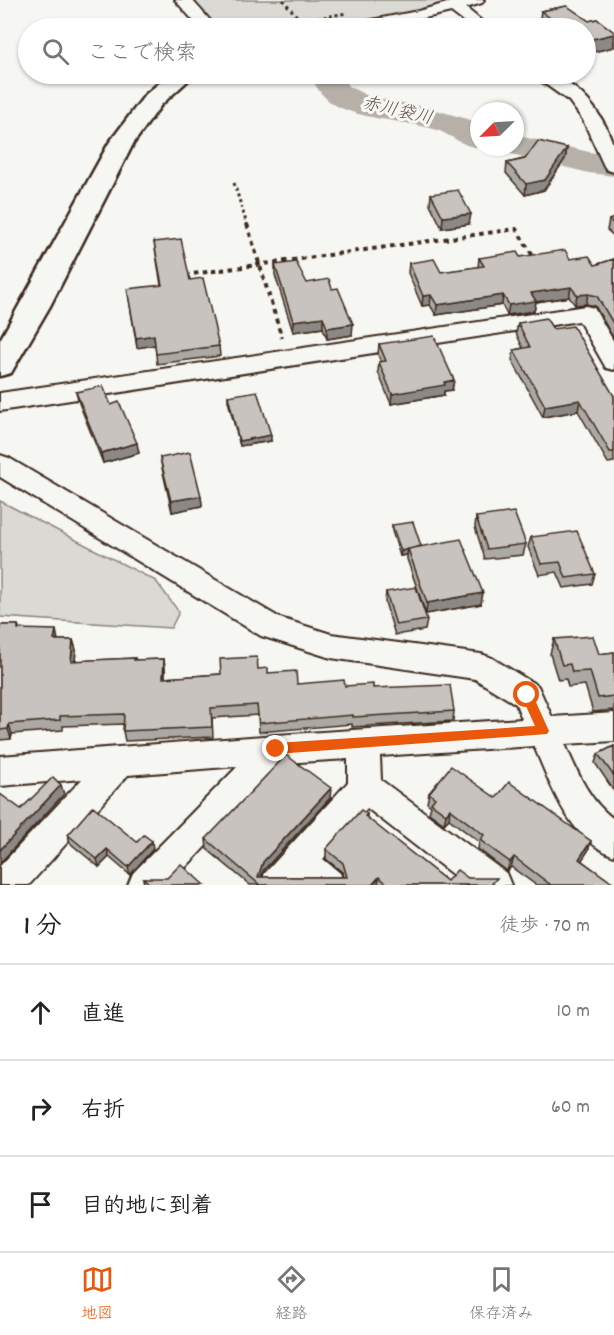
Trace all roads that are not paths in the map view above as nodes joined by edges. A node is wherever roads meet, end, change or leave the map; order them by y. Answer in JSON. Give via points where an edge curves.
{"nodes":[{"id":1,"x":183,"y":0,"type":"edge"},
{"id":2,"x":476,"y":0,"type":"edge"},
{"id":3,"x":454,"y":6,"type":"junction"},
{"id":4,"x":200,"y":18,"type":"edge"},
{"id":5,"x":410,"y":18,"type":"edge"},
{"id":6,"x":469,"y":18,"type":"edge"},
{"id":7,"x":171,"y":84,"type":"edge"},
{"id":8,"x":556,"y":84,"type":"edge"},
{"id":9,"x":612,"y":161,"type":"edge"},
{"id":10,"x":614,"y":362,"type":"edge"},
{"id":11,"x":0,"y":366,"type":"edge"},
{"id":12,"x":0,"y":402,"type":"edge"},
{"id":13,"x":0,"y":465,"type":"edge"},
{"id":14,"x":614,"y":727,"type":"edge"},
{"id":15,"x":543,"y":731,"type":"junction"},
{"id":16,"x":363,"y":744,"type":"junction"},
{"id":17,"x":276,"y":749,"type":"junction"},
{"id":18,"x":120,"y":761,"type":"junction"},
{"id":19,"x":0,"y":771,"type":"edge"},
{"id":20,"x":365,"y":787,"type":"junction"},
{"id":21,"x":614,"y":840,"type":"edge"},
{"id":22,"x":288,"y":873,"type":"edge"},
{"id":23,"x":6,"y":885,"type":"edge"},
{"id":24,"x":145,"y":885,"type":"edge"},
{"id":25,"x":328,"y":885,"type":"edge"},
{"id":26,"x":494,"y":885,"type":"edge"}],
"edges":[{"from":1,"to":4,"type":"street"},
{"from":2,"to":3,"type":"street"},
{"from":3,"to":5,"type":"street"},
{"from":3,"to":6,"type":"street"},
{"from":7,"to":11,"type":"street","via":[[153,100],[121,143]]},
{"from":8,"to":9,"type":"street","via":[[576,97]]},
{"from":10,"to":12,"type":"street","via":[[586,313]]},
{"from":13,"to":15,"type":"street","via":[[271,627],[331,646],[481,667],[527,695]]},
{"from":14,"to":15,"type":"street"},
{"from":15,"to":16,"type":"street"},
{"from":15,"to":21,"type":"street","via":[[569,789],[591,822]]},
{"from":16,"to":17,"type":"street"},
{"from":16,"to":20,"type":"street"},
{"from":17,"to":18,"type":"street"},
{"from":17,"to":24,"type":"street"},
{"from":18,"to":19,"type":"street"},
{"from":18,"to":23,"type":"street"},
{"from":20,"to":22,"type":"street"},
{"from":20,"to":26,"type":"street"},
{"from":22,"to":25,"type":"street"}]}
